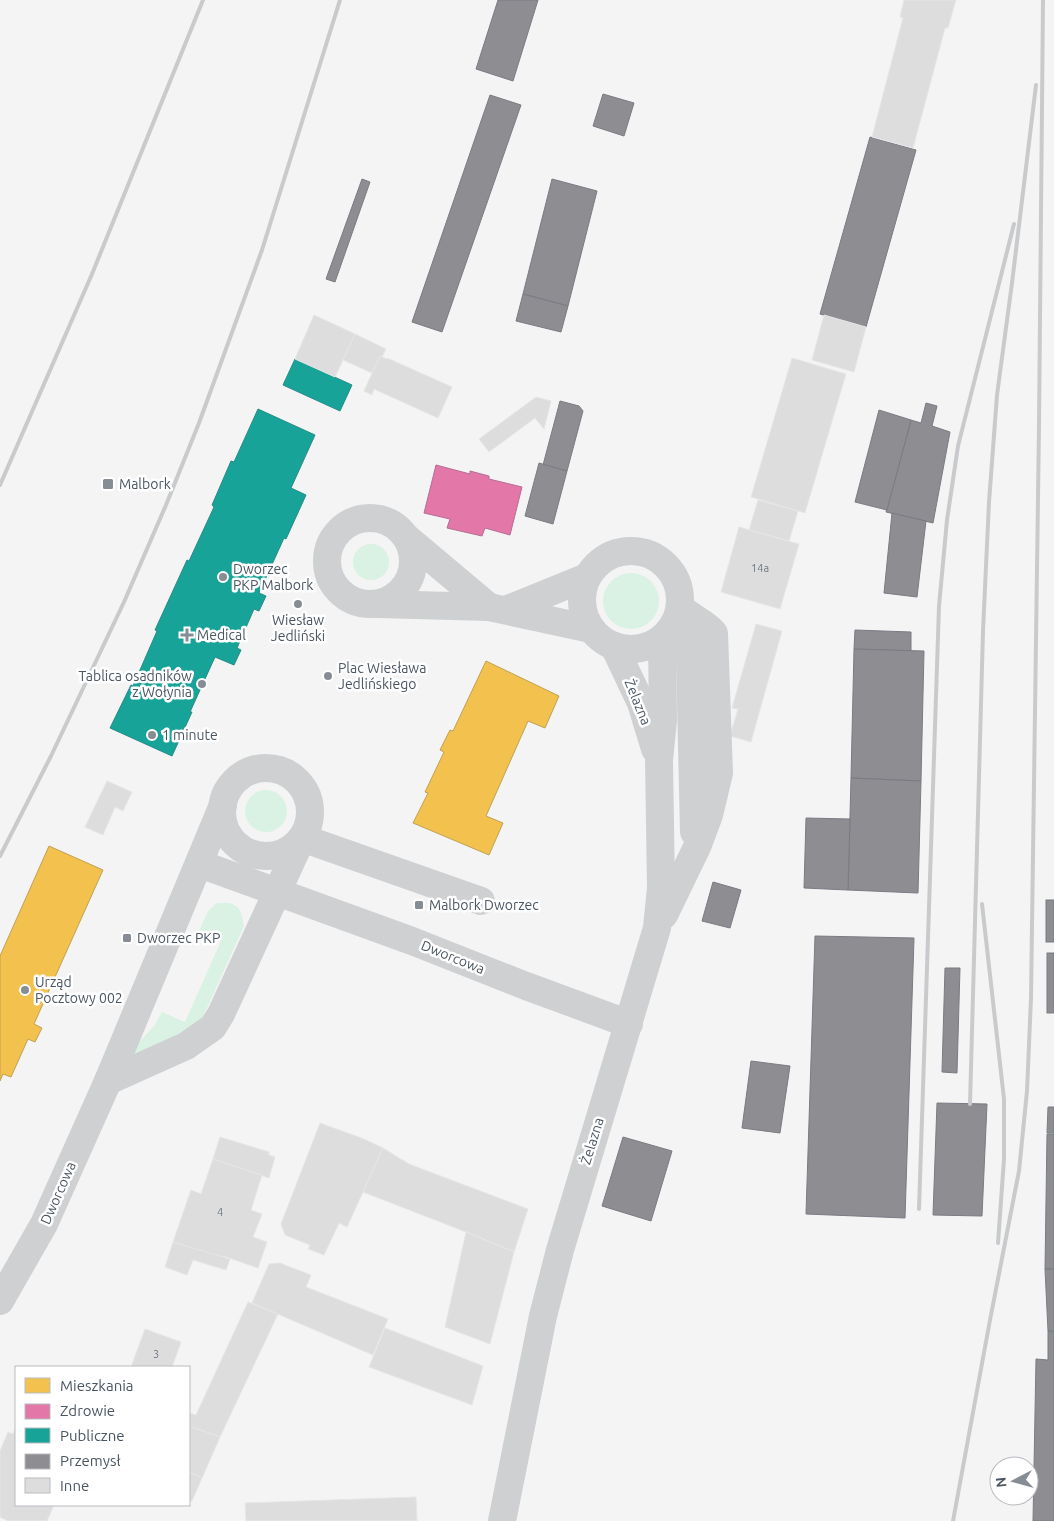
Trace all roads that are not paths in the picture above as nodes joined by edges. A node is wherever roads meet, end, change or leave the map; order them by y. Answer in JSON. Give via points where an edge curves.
{"nodes":[{"id":1,"x":407,"y":538,"type":"junction"},
{"id":2,"x":587,"y":577,"type":"junction"},
{"id":3,"x":376,"y":604,"type":"junction"},
{"id":4,"x":498,"y":608,"type":"junction"},
{"id":5,"x":684,"y":612,"type":"junction"},
{"id":6,"x":591,"y":629,"type":"junction"},
{"id":7,"x":662,"y":638,"type":"junction"},
{"id":8,"x":614,"y":646,"type":"junction"},
{"id":9,"x":659,"y":760,"type":"junction"},
{"id":10,"x":223,"y":805,"type":"junction"},
{"id":11,"x":302,"y":838,"type":"junction"},
{"id":12,"x":200,"y":864,"type":"junction"},
{"id":13,"x":277,"y":892,"type":"junction"},
{"id":14,"x":481,"y":901,"type":"dead end"},
{"id":15,"x":657,"y":928,"type":"junction"},
{"id":16,"x":628,"y":1024,"type":"junction"},
{"id":17,"x":108,"y":1081,"type":"junction"},
{"id":18,"x":0,"y":1301,"type":"edge"},
{"id":19,"x":502,"y":1521,"type":"edge"}],
"edges":[{"from":1,"to":3,"type":"street","via":[[414,565],[410,579],[402,591]]},
{"from":1,"to":3,"type":"street","name":"Żelazna","via":[[398,527],[371,517],[357,519],[334,536],[328,549],[330,577],[348,598],[362,604]]},
{"from":1,"to":4,"type":"street","name":"Żelazna"},
{"from":2,"to":4,"type":"street","name":"Żelazna"},
{"from":2,"to":5,"type":"street","name":"Żelazna","via":[[596,564],[610,555],[625,550],[650,554],[668,566],[674,575]]},
{"from":2,"to":6,"type":"street","via":[[582,590],[582,604]]},
{"from":3,"to":4,"type":"street","name":"Żelazna"},
{"from":4,"to":6,"type":"street","name":"Żelazna"},
{"from":5,"to":7,"type":"street","name":"Żelazna"},
{"from":5,"to":15,"type":"street","via":[[695,824],[692,858]]},
{"from":6,"to":8,"type":"street","name":"Żelazna"},
{"from":7,"to":8,"type":"street","name":"Żelazna","via":[[639,649]]},
{"from":7,"to":9,"type":"street","name":"Żelazna","via":[[663,720]]},
{"from":8,"to":9,"type":"street","name":"Żelazna","via":[[641,703]]},
{"from":9,"to":15,"type":"street","name":"Żelazna","via":[[661,888]]},
{"from":10,"to":11,"type":"street","via":[[223,820],[228,833],[237,845],[249,852],[263,856],[278,854]]},
{"from":10,"to":11,"type":"street","via":[[236,780],[248,772],[262,768],[277,769],[300,784],[308,797],[308,826]]},
{"from":10,"to":12,"type":"street"},
{"from":11,"to":13,"type":"street"},
{"from":11,"to":14,"type":"street"},
{"from":12,"to":13,"type":"street","name":"Dworcowa"},
{"from":12,"to":17,"type":"street","name":"Dworcowa"},
{"from":13,"to":16,"type":"street","name":"Dworcowa"},
{"from":13,"to":17,"type":"street","via":[[213,1027],[186,1046]]},
{"from":15,"to":16,"type":"street","name":"Żelazna"},
{"from":16,"to":19,"type":"street","name":"Żelazna","via":[[543,1316]]},
{"from":17,"to":18,"type":"street","name":"Dworcowa","via":[[44,1224]]}]}
